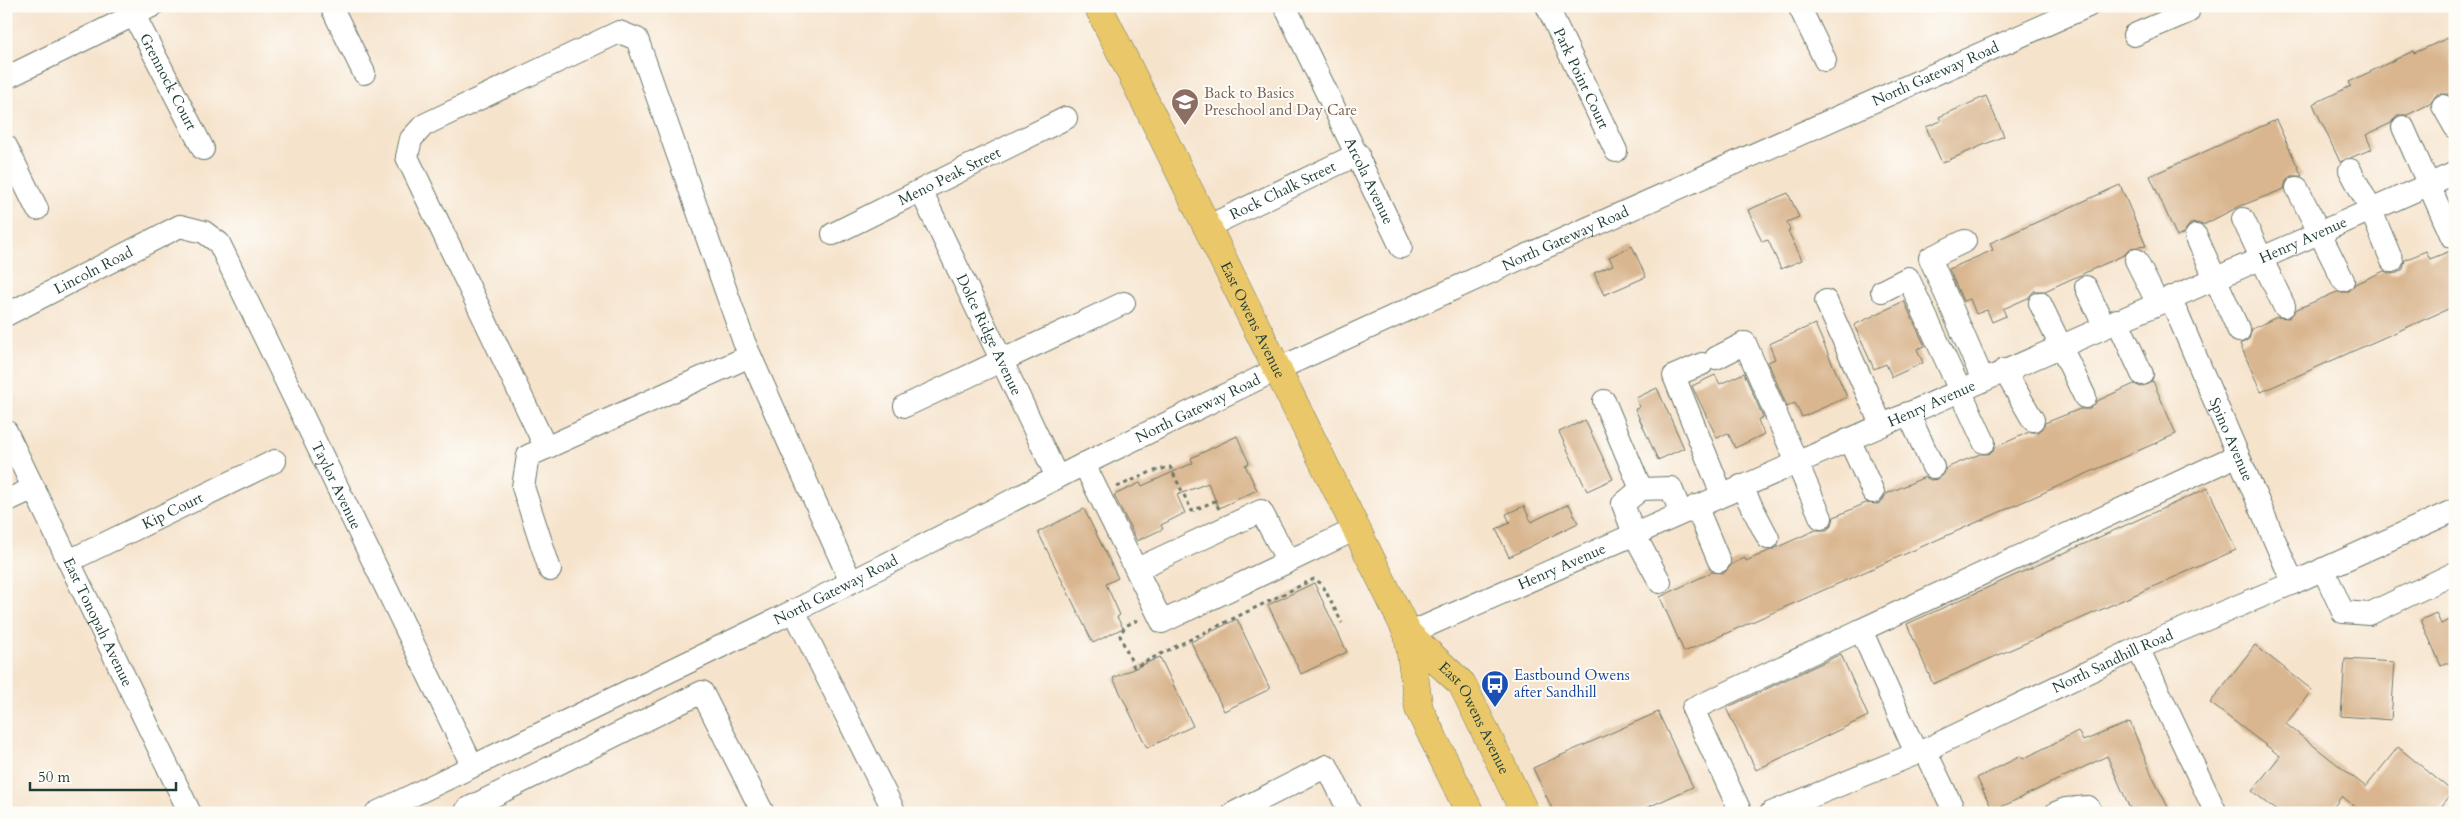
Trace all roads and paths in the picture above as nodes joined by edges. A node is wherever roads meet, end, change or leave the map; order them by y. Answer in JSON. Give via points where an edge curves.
{"nodes":[{"id":1,"x":331,"y":6,"type":"edge"},
{"id":2,"x":1098,"y":6,"type":"edge"},
{"id":3,"x":1286,"y":6,"type":"edge"},
{"id":4,"x":1547,"y":6,"type":"edge"},
{"id":5,"x":1799,"y":6,"type":"edge"},
{"id":6,"x":2088,"y":6,"type":"edge"},
{"id":7,"x":2186,"y":6,"type":"edge"},
{"id":8,"x":143,"y":11,"type":"edge"},
{"id":9,"x":2134,"y":35,"type":"dead end"},
{"id":10,"x":1825,"y":60,"type":"dead end"},
{"id":11,"x":364,"y":72,"type":"dead end"},
{"id":12,"x":6,"y":78,"type":"edge"},
{"id":13,"x":2443,"y":106,"type":"dead end"},
{"id":14,"x":1066,"y":118,"type":"dead end"},
{"id":15,"x":2403,"y":127,"type":"dead end"},
{"id":16,"x":2455,"y":127,"type":"edge"},
{"id":17,"x":6,"y":146,"type":"edge"},
{"id":18,"x":203,"y":149,"type":"dead end"},
{"id":19,"x":1616,"y":151,"type":"dead end"},
{"id":20,"x":1358,"y":154,"type":"junction"},
{"id":21,"x":2350,"y":170,"type":"dead end"},
{"id":22,"x":2455,"y":173,"type":"edge"},
{"id":23,"x":2428,"y":183,"type":"junction"},
{"id":24,"x":2297,"y":188,"type":"dead end"},
{"id":25,"x":921,"y":191,"type":"junction"},
{"id":26,"x":2370,"y":208,"type":"junction"},
{"id":27,"x":37,"y":209,"type":"dead end"},
{"id":28,"x":2243,"y":218,"type":"dead end"},
{"id":29,"x":180,"y":226,"type":"joint"},
{"id":30,"x":1207,"y":227,"type":"junction"},
{"id":31,"x":2318,"y":231,"type":"junction"},
{"id":32,"x":833,"y":234,"type":"dead end"},
{"id":33,"x":2196,"y":236,"type":"dead end"},
{"id":34,"x":2452,"y":237,"type":"dead end"},
{"id":35,"x":1965,"y":241,"type":"dead end"},
{"id":36,"x":1401,"y":247,"type":"dead end"},
{"id":37,"x":2260,"y":257,"type":"junction"},
{"id":38,"x":2136,"y":260,"type":"dead end"},
{"id":39,"x":2392,"y":260,"type":"dead end"},
{"id":40,"x":2215,"y":277,"type":"junction"},
{"id":41,"x":2342,"y":280,"type":"dead end"},
{"id":42,"x":2086,"y":286,"type":"dead end"},
{"id":43,"x":1882,"y":290,"type":"dead end"},
{"id":44,"x":2164,"y":300,"type":"junction"},
{"id":45,"x":1826,"y":301,"type":"dead end"},
{"id":46,"x":2040,"y":302,"type":"dead end"},
{"id":47,"x":1124,"y":303,"type":"dead end"},
{"id":48,"x":2284,"y":306,"type":"dead end"},
{"id":49,"x":6,"y":315,"type":"edge"},
{"id":50,"x":2111,"y":323,"type":"junction"},
{"id":51,"x":2239,"y":331,"type":"dead end"},
{"id":52,"x":2061,"y":345,"type":"junction"},
{"id":53,"x":750,"y":356,"type":"junction"},
{"id":54,"x":1001,"y":362,"type":"junction"},
{"id":55,"x":1278,"y":369,"type":"junction"},
{"id":56,"x":2004,"y":370,"type":"junction"},
{"id":57,"x":2142,"y":374,"type":"dead end"},
{"id":58,"x":1982,"y":380,"type":"junction"},
{"id":59,"x":1960,"y":390,"type":"junction"},
{"id":60,"x":2085,"y":397,"type":"dead end"},
{"id":61,"x":1604,"y":401,"type":"dead end"},
{"id":62,"x":905,"y":406,"type":"dead end"},
{"id":63,"x":1908,"y":413,"type":"junction"},
{"id":64,"x":2033,"y":420,"type":"dead end"},
{"id":65,"x":1881,"y":424,"type":"junction"},
{"id":66,"x":6,"y":431,"type":"edge"},
{"id":67,"x":1849,"y":439,"type":"junction"},
{"id":68,"x":1984,"y":442,"type":"dead end"},
{"id":69,"x":546,"y":448,"type":"junction"},
{"id":70,"x":2238,"y":455,"type":"junction"},
{"id":71,"x":275,"y":461,"type":"dead end"},
{"id":72,"x":1084,"y":464,"type":"junction"},
{"id":73,"x":1795,"y":464,"type":"junction"},
{"id":74,"x":1933,"y":467,"type":"dead end"},
{"id":75,"x":1057,"y":477,"type":"junction"},
{"id":76,"x":34,"y":488,"type":"junction"},
{"id":77,"x":1641,"y":489,"type":"junction"},
{"id":78,"x":1731,"y":490,"type":"junction"},
{"id":79,"x":1873,"y":492,"type":"dead end"},
{"id":80,"x":1102,"y":500,"type":"junction"},
{"id":81,"x":6,"y":501,"type":"edge"},
{"id":82,"x":1689,"y":509,"type":"junction"},
{"id":83,"x":2453,"y":517,"type":"edge"},
{"id":84,"x":1820,"y":518,"type":"dead end"},
{"id":85,"x":1228,"y":526,"type":"junction"},
{"id":86,"x":1356,"y":529,"type":"junction"},
{"id":87,"x":1634,"y":534,"type":"junction"},
{"id":88,"x":1768,"y":538,"type":"dead end"},
{"id":89,"x":70,"y":561,"type":"junction"},
{"id":90,"x":1288,"y":561,"type":"junction"},
{"id":91,"x":1719,"y":561,"type":"dead end"},
{"id":92,"x":2323,"y":569,"type":"junction"},
{"id":93,"x":550,"y":570,"type":"dead end"},
{"id":94,"x":1137,"y":570,"type":"junction"},
{"id":95,"x":2455,"y":573,"type":"edge"},
{"id":96,"x":851,"y":582,"type":"junction"},
{"id":97,"x":1660,"y":582,"type":"dead end"},
{"id":98,"x":2293,"y":583,"type":"junction"},
{"id":99,"x":794,"y":611,"type":"junction"},
{"id":100,"x":1159,"y":616,"type":"junction"},
{"id":101,"x":1342,"y":623,"type":"dead end"},
{"id":102,"x":1862,"y":630,"type":"junction"},
{"id":103,"x":1408,"y":634,"type":"junction"},
{"id":104,"x":2138,"y":648,"type":"junction"},
{"id":105,"x":1920,"y":752,"type":"junction"},
{"id":106,"x":472,"y":765,"type":"junction"},
{"id":107,"x":2090,"y":810,"type":"edge"},
{"id":108,"x":190,"y":813,"type":"edge"},
{"id":109,"x":376,"y":813,"type":"edge"},
{"id":110,"x":468,"y":813,"type":"edge"},
{"id":111,"x":763,"y":813,"type":"edge"},
{"id":112,"x":895,"y":813,"type":"edge"},
{"id":113,"x":1234,"y":813,"type":"edge"},
{"id":114,"x":1350,"y":813,"type":"edge"},
{"id":115,"x":1470,"y":813,"type":"edge"},
{"id":116,"x":1526,"y":813,"type":"edge"},
{"id":117,"x":1741,"y":813,"type":"edge"},
{"id":118,"x":1772,"y":813,"type":"edge"},
{"id":119,"x":1955,"y":813,"type":"edge"},
{"id":120,"x":2056,"y":813,"type":"edge"},
{"id":121,"x":2216,"y":813,"type":"edge"}],
"edges":[{"from":1,"to":11,"type":"street"},
{"from":2,"to":30,"type":"main road","name":"East Owens Avenue"},
{"from":3,"to":20,"type":"street","name":"Arcola Avenue"},
{"from":4,"to":19,"type":"street","name":"Park Point Court"},
{"from":5,"to":10,"type":"street"},
{"from":6,"to":55,"type":"street","name":"North Gateway Road"},
{"from":7,"to":9,"type":"street","via":[[2188,12]]},
{"from":8,"to":12,"type":"street"},
{"from":8,"to":18,"type":"street","name":"Grennock Court"},
{"from":13,"to":16,"type":"street"},
{"from":14,"to":25,"type":"street","name":"Meno Peak Street"},
{"from":15,"to":23,"type":"street"},
{"from":17,"to":27,"type":"street"},
{"from":20,"to":30,"type":"street","name":"Rock Chalk Street"},
{"from":20,"to":36,"type":"street","name":"Arcola Avenue"},
{"from":21,"to":26,"type":"street"},
{"from":22,"to":23,"type":"street","name":"Henry Avenue"},
{"from":23,"to":26,"type":"street","name":"Henry Avenue"},
{"from":23,"to":34,"type":"street"},
{"from":24,"to":31,"type":"street"},
{"from":25,"to":32,"type":"street","name":"Meno Peak Street"},
{"from":25,"to":54,"type":"street","name":"Dolce Ridge Avenue"},
{"from":26,"to":31,"type":"street","name":"Henry Avenue"},
{"from":26,"to":39,"type":"street"},
{"from":28,"to":37,"type":"street"},
{"from":29,"to":49,"type":"street","name":"Lincoln Road"},
{"from":29,"to":106,"type":"street","name":"Taylor Avenue","via":[[204,232],[219,243]]},
{"from":30,"to":55,"type":"main road","name":"East Owens Avenue"},
{"from":31,"to":37,"type":"street","name":"Henry Avenue"},
{"from":31,"to":41,"type":"street"},
{"from":33,"to":40,"type":"street"},
{"from":35,"to":58,"type":"street","via":[[1930,258]]},
{"from":37,"to":40,"type":"street","name":"Henry Avenue"},
{"from":37,"to":48,"type":"street"},
{"from":38,"to":44,"type":"street","name":"Spino Avenue"},
{"from":40,"to":44,"type":"street","name":"Henry Avenue"},
{"from":40,"to":51,"type":"street"},
{"from":42,"to":50,"type":"street"},
{"from":43,"to":59,"type":"street","via":[[1908,278]]},
{"from":44,"to":50,"type":"street","name":"Henry Avenue"},
{"from":44,"to":70,"type":"street","name":"Spino Avenue"},
{"from":45,"to":65,"type":"street"},
{"from":46,"to":52,"type":"street"},
{"from":47,"to":54,"type":"street"},
{"from":50,"to":52,"type":"street","name":"Henry Avenue"},
{"from":50,"to":57,"type":"street"},
{"from":52,"to":56,"type":"street","name":"Henry Avenue"},
{"from":52,"to":60,"type":"street"},
{"from":53,"to":69,"type":"street"},
{"from":53,"to":69,"type":"street","via":[[638,39],[619,32],[424,125],[411,140],[407,157]]},
{"from":53,"to":96,"type":"street"},
{"from":54,"to":62,"type":"street"},
{"from":54,"to":75,"type":"street","name":"Dolce Ridge Avenue"},
{"from":55,"to":72,"type":"street","name":"North Gateway Road"},
{"from":55,"to":86,"type":"main road","name":"East Owens Avenue"},
{"from":56,"to":58,"type":"street","name":"Henry Avenue"},
{"from":56,"to":64,"type":"street"},
{"from":58,"to":59,"type":"street","name":"Henry Avenue"},
{"from":59,"to":63,"type":"street","name":"Henry Avenue"},
{"from":59,"to":68,"type":"street"},
{"from":61,"to":77,"type":"street"},
{"from":63,"to":65,"type":"street","name":"Henry Avenue"},
{"from":63,"to":74,"type":"street"},
{"from":65,"to":67,"type":"street","name":"Henry Avenue"},
{"from":66,"to":76,"type":"street","name":"East Tonopah Avenue"},
{"from":67,"to":73,"type":"street","name":"Henry Avenue"},
{"from":67,"to":79,"type":"street"},
{"from":69,"to":93,"type":"street","via":[[528,456],[523,487]]},
{"from":70,"to":98,"type":"street","name":"Spino Avenue"},
{"from":70,"to":102,"type":"street"},
{"from":71,"to":89,"type":"street","name":"Kip Court"},
{"from":72,"to":75,"type":"street","name":"North Gateway Road"},
{"from":72,"to":80,"type":"street"},
{"from":73,"to":78,"type":"street","name":"Henry Avenue"},
{"from":73,"to":78,"type":"street","via":[[1745,344],[1674,376]]},
{"from":73,"to":84,"type":"street"},
{"from":75,"to":96,"type":"street","name":"North Gateway Road"},
{"from":76,"to":81,"type":"street"},
{"from":76,"to":89,"type":"street","name":"East Tonopah Avenue"},
{"from":77,"to":82,"type":"street","via":[[1671,488]]},
{"from":77,"to":87,"type":"street","via":[[1623,504]]},
{"from":78,"to":82,"type":"street","name":"Henry Avenue"},
{"from":78,"to":88,"type":"street"},
{"from":80,"to":85,"type":"path","via":[[1111,496],[1115,488],[1170,467],[1192,511],[1215,501]]},
{"from":80,"to":94,"type":"street"},
{"from":82,"to":87,"type":"street","name":"Henry Avenue"},
{"from":82,"to":91,"type":"street"},
{"from":83,"to":92,"type":"street","name":"North Sandhill Road"},
{"from":85,"to":90,"type":"street","via":[[1261,511]]},
{"from":85,"to":94,"type":"street"},
{"from":86,"to":90,"type":"street"},
{"from":86,"to":103,"type":"main road","name":"East Owens Avenue"},
{"from":87,"to":97,"type":"street"},
{"from":87,"to":103,"type":"street","name":"Henry Avenue"},
{"from":89,"to":108,"type":"street","name":"East Tonopah Avenue"},
{"from":90,"to":100,"type":"street"},
{"from":92,"to":95,"type":"street","via":[[2343,612],[2369,614]]},
{"from":92,"to":98,"type":"street","name":"North Sandhill Road"},
{"from":94,"to":100,"type":"street"},
{"from":96,"to":99,"type":"street","name":"North Gateway Road"},
{"from":98,"to":104,"type":"street","name":"North Sandhill Road"},
{"from":99,"to":106,"type":"street","name":"North Gateway Road"},
{"from":99,"to":112,"type":"street"},
{"from":100,"to":101,"type":"path","via":[[1125,626],[1120,636],[1134,667],[1314,579],[1322,584]]},
{"from":102,"to":105,"type":"street"},
{"from":102,"to":117,"type":"street","via":[[1693,709]]},
{"from":103,"to":115,"type":"main road","name":"East Owens Avenue","via":[[1419,709]]},
{"from":103,"to":116,"type":"main road","name":"East Owens Avenue","via":[[1462,684]]},
{"from":104,"to":105,"type":"street","name":"North Sandhill Road"},
{"from":104,"to":121,"type":"street"},
{"from":105,"to":118,"type":"street","name":"North Sandhill Road"},
{"from":105,"to":119,"type":"street"},
{"from":106,"to":109,"type":"street","name":"North Gateway Road"},
{"from":107,"to":120,"type":"street","via":[[2066,809]]},
{"from":110,"to":111,"type":"street","via":[[467,809],[702,692]]},
{"from":113,"to":114,"type":"street","via":[[1327,766]]}]}
